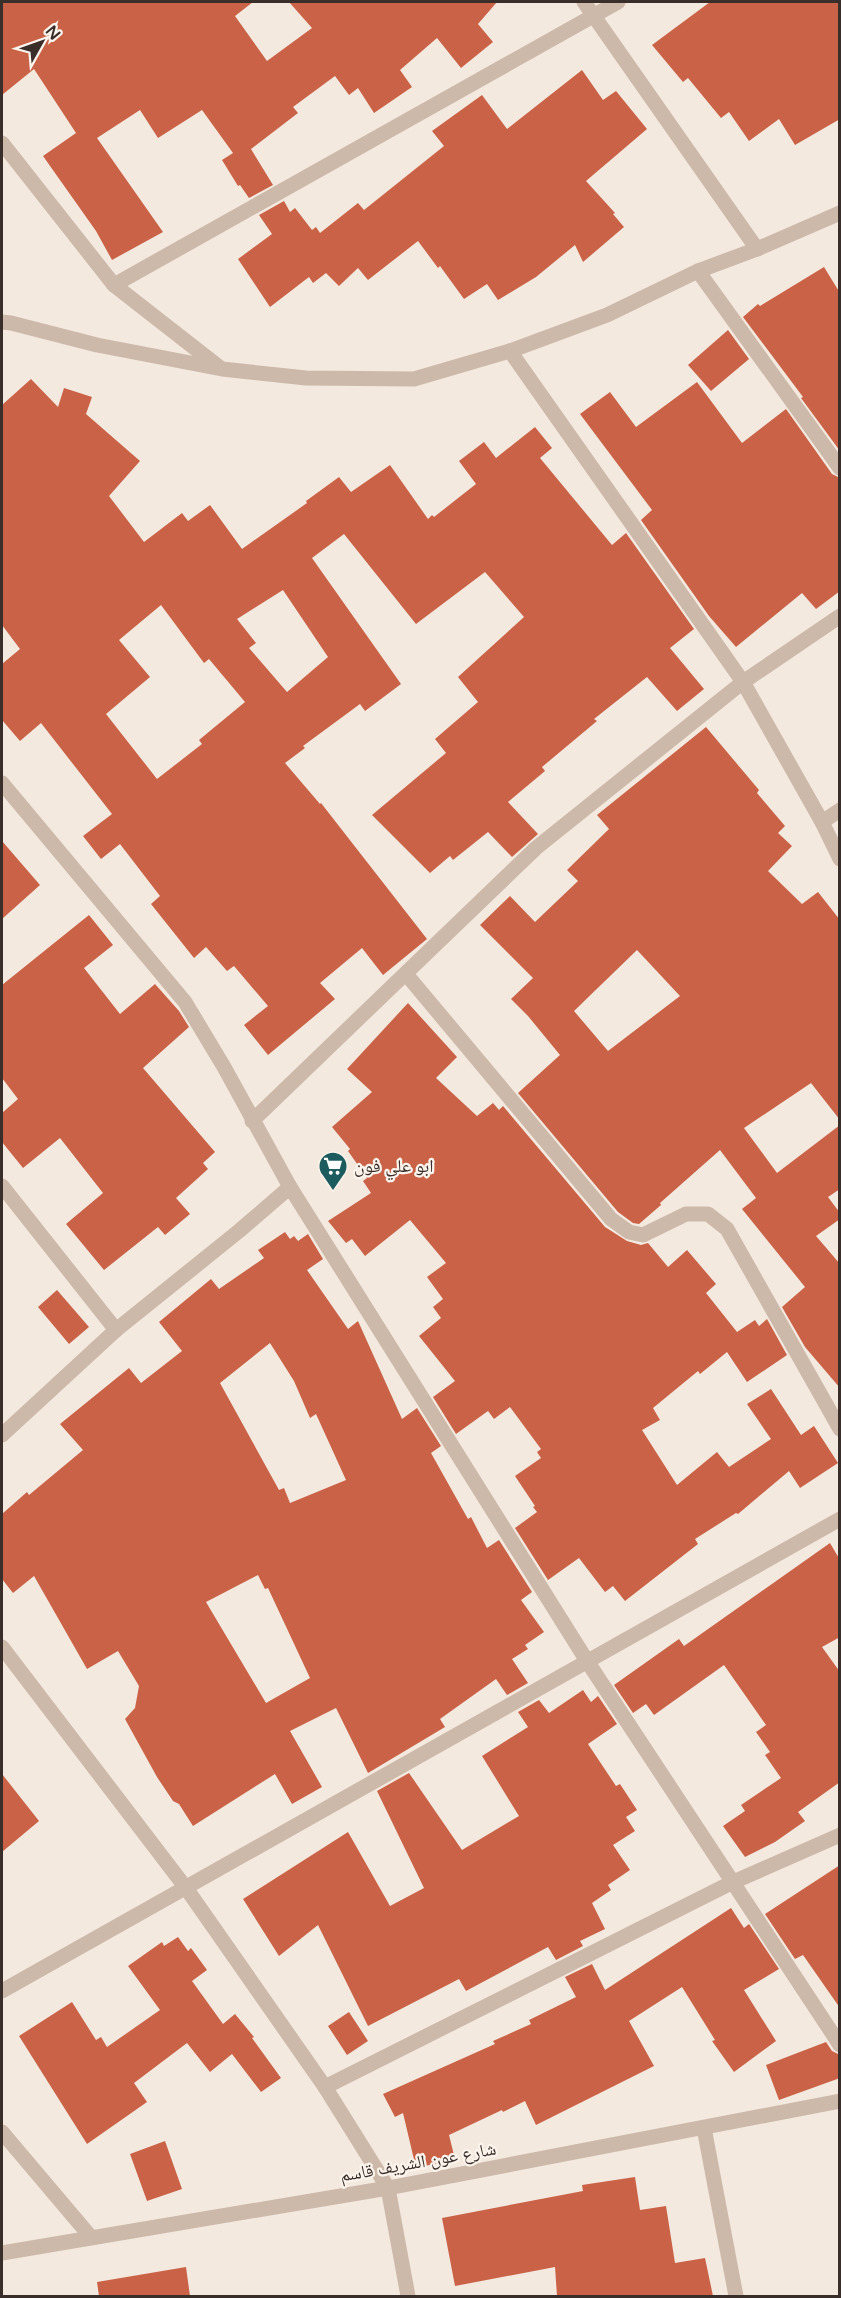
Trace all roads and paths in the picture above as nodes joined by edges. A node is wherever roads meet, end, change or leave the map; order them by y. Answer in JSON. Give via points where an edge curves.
{"nodes":[{"id":1,"x":618,"y":2,"type":"edge"},
{"id":2,"x":589,"y":8,"type":"edge"},
{"id":3,"x":2,"y":143,"type":"edge"},
{"id":4,"x":840,"y":213,"type":"edge"},
{"id":5,"x":757,"y":249,"type":"junction"},
{"id":6,"x":698,"y":272,"type":"junction"},
{"id":7,"x":114,"y":285,"type":"junction"},
{"id":8,"x":2,"y":322,"type":"edge"},
{"id":9,"x":510,"y":351,"type":"junction"},
{"id":10,"x":222,"y":369,"type":"junction"},
{"id":11,"x":840,"y":468,"type":"edge"},
{"id":12,"x":840,"y":616,"type":"edge"},
{"id":13,"x":743,"y":682,"type":"junction"},
{"id":14,"x":2,"y":783,"type":"edge"},
{"id":15,"x":840,"y":810,"type":"edge"},
{"id":16,"x":822,"y":822,"type":"junction"},
{"id":17,"x":840,"y":859,"type":"edge"},
{"id":18,"x":406,"y":974,"type":"junction"},
{"id":19,"x":252,"y":1121,"type":"junction"},
{"id":20,"x":2,"y":1186,"type":"edge"},
{"id":21,"x":290,"y":1187,"type":"junction"},
{"id":22,"x":116,"y":1330,"type":"junction"},
{"id":23,"x":840,"y":1429,"type":"edge"},
{"id":24,"x":2,"y":1435,"type":"edge"},
{"id":25,"x":840,"y":1519,"type":"edge"},
{"id":26,"x":2,"y":1647,"type":"edge"},
{"id":27,"x":587,"y":1661,"type":"junction"},
{"id":28,"x":840,"y":1835,"type":"edge"},
{"id":29,"x":731,"y":1883,"type":"junction"},
{"id":30,"x":186,"y":1888,"type":"junction"},
{"id":31,"x":2,"y":1991,"type":"edge"},
{"id":32,"x":840,"y":2045,"type":"edge"},
{"id":33,"x":325,"y":2087,"type":"junction"},
{"id":34,"x":840,"y":2101,"type":"edge"},
{"id":35,"x":704,"y":2128,"type":"junction"},
{"id":36,"x":2,"y":2132,"type":"edge"},
{"id":37,"x":388,"y":2188,"type":"junction"},
{"id":38,"x":90,"y":2236,"type":"junction"},
{"id":39,"x":2,"y":2253,"type":"edge"},
{"id":40,"x":408,"y":2296,"type":"edge"},
{"id":41,"x":736,"y":2296,"type":"edge"}],
"edges":[{"from":1,"to":2,"type":"street"},
{"from":2,"to":5,"type":"street"},
{"from":2,"to":7,"type":"street"},
{"from":3,"to":7,"type":"street"},
{"from":4,"to":5,"type":"street"},
{"from":5,"to":6,"type":"street"},
{"from":6,"to":9,"type":"street","via":[[607,315]]},
{"from":6,"to":11,"type":"street"},
{"from":7,"to":10,"type":"street"},
{"from":8,"to":10,"type":"street"},
{"from":9,"to":10,"type":"street","via":[[414,379],[306,378]]},
{"from":9,"to":13,"type":"street"},
{"from":12,"to":13,"type":"street"},
{"from":13,"to":16,"type":"street"},
{"from":13,"to":18,"type":"street","via":[[536,848]]},
{"from":14,"to":19,"type":"street","via":[[185,1002]]},
{"from":15,"to":16,"type":"street"},
{"from":16,"to":17,"type":"street"},
{"from":18,"to":19,"type":"street"},
{"from":18,"to":23,"type":"street","via":[[611,1219],[629,1232],[643,1236],[686,1214],[708,1214],[726,1229]]},
{"from":19,"to":21,"type":"street"},
{"from":20,"to":22,"type":"street"},
{"from":21,"to":22,"type":"street"},
{"from":21,"to":27,"type":"street"},
{"from":22,"to":24,"type":"street"},
{"from":25,"to":27,"type":"street"},
{"from":26,"to":30,"type":"street"},
{"from":27,"to":29,"type":"street"},
{"from":27,"to":30,"type":"street"},
{"from":28,"to":29,"type":"street"},
{"from":29,"to":32,"type":"street"},
{"from":29,"to":33,"type":"street"},
{"from":30,"to":31,"type":"street"},
{"from":30,"to":33,"type":"street"},
{"from":33,"to":37,"type":"street"},
{"from":34,"to":35,"type":"street","name":"شارع عون الشريف قاسم"},
{"from":35,"to":37,"type":"street","name":"شارع عون الشريف قاسم"},
{"from":35,"to":41,"type":"street"},
{"from":36,"to":38,"type":"street"},
{"from":37,"to":38,"type":"street","name":"شارع عون الشريف قاسم"},
{"from":37,"to":40,"type":"street"},
{"from":38,"to":39,"type":"street","name":"شارع عون الشريف قاسم"}]}
